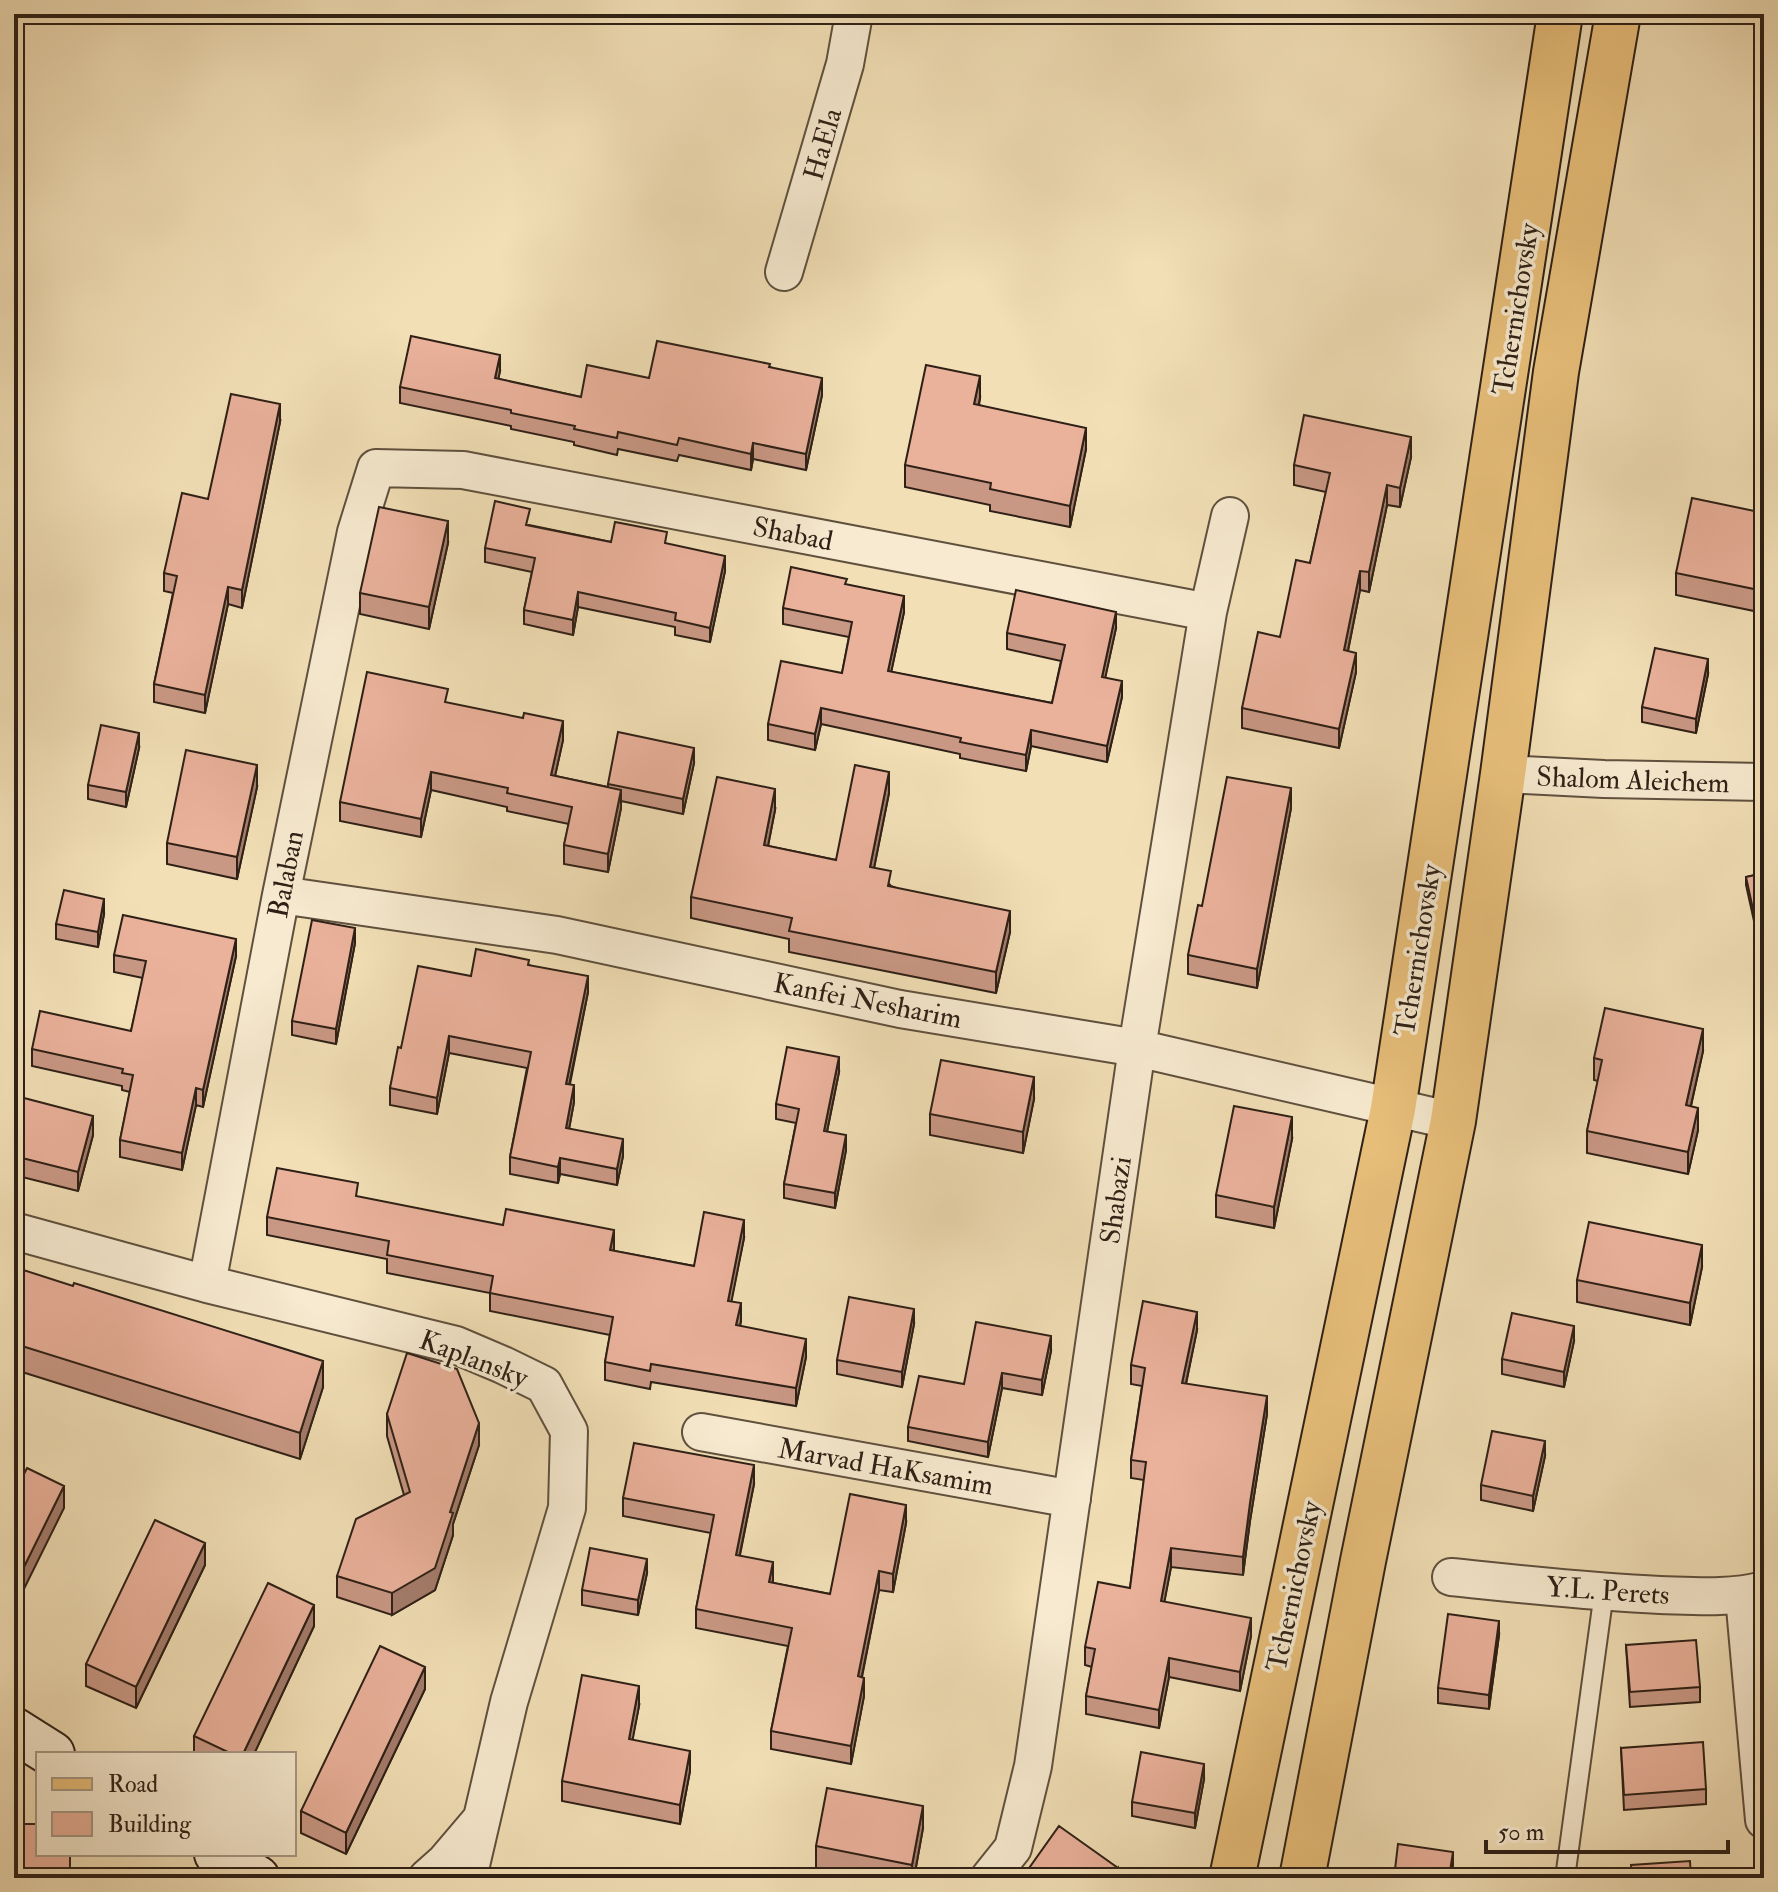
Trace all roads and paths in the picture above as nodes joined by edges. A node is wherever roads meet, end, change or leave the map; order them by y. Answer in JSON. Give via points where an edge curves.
{"nodes":[{"id":1,"x":854,"y":14,"type":"edge"},
{"id":2,"x":1560,"y":14,"type":"edge"},
{"id":3,"x":1618,"y":14,"type":"edge"},
{"id":4,"x":784,"y":272,"type":"dead end"},
{"id":5,"x":376,"y":468,"type":"joint"},
{"id":6,"x":1230,"y":516,"type":"dead end"},
{"id":7,"x":1208,"y":612,"type":"junction"},
{"id":8,"x":1503,"y":774,"type":"junction"},
{"id":9,"x":1764,"y":782,"type":"edge"},
{"id":10,"x":281,"y":895,"type":"junction"},
{"id":11,"x":1137,"y":1048,"type":"junction"},
{"id":12,"x":1393,"y":1109,"type":"junction"},
{"id":13,"x":1453,"y":1121,"type":"junction"},
{"id":14,"x":14,"y":1231,"type":"edge"},
{"id":15,"x":207,"y":1284,"type":"junction"},
{"id":16,"x":701,"y":1432,"type":"dead end"},
{"id":17,"x":1072,"y":1499,"type":"junction"},
{"id":18,"x":1451,"y":1577,"type":"dead end"},
{"id":19,"x":1604,"y":1592,"type":"junction"},
{"id":20,"x":1754,"y":1593,"type":"edge"},
{"id":21,"x":14,"y":1730,"type":"edge"},
{"id":22,"x":49,"y":1752,"type":"edge"},
{"id":23,"x":483,"y":1818,"type":"junction"},
{"id":24,"x":1764,"y":1820,"type":"edge"},
{"id":25,"x":220,"y":1856,"type":"edge"},
{"id":26,"x":257,"y":1878,"type":"edge"},
{"id":27,"x":427,"y":1878,"type":"edge"},
{"id":28,"x":468,"y":1878,"type":"edge"},
{"id":29,"x":989,"y":1878,"type":"edge"},
{"id":30,"x":1232,"y":1878,"type":"edge"},
{"id":31,"x":1302,"y":1878,"type":"edge"},
{"id":32,"x":1565,"y":1878,"type":"edge"}],
"edges":[{"from":1,"to":4,"type":"street","name":"HaEla","via":[[845,64]]},
{"from":2,"to":12,"type":"main road","name":"Tchernichovsky"},
{"from":3,"to":8,"type":"main road","name":"Tchernichovsky","via":[[1556,372]]},
{"from":5,"to":7,"type":"street","name":"Shabad","via":[[463,470]]},
{"from":5,"to":10,"type":"street","name":"Balaban","via":[[356,532]]},
{"from":6,"to":7,"type":"street","name":"Shabazi"},
{"from":7,"to":11,"type":"street","name":"Shabazi"},
{"from":8,"to":9,"type":"street","name":"Shalom Aleichem"},
{"from":8,"to":13,"type":"main road","name":"Tchernichovsky"},
{"from":10,"to":11,"type":"street","name":"Kanfei Nesharim","via":[[557,935],[900,1009]]},
{"from":10,"to":15,"type":"street","name":"Balaban"},
{"from":11,"to":12,"type":"street","name":"Kanfei Nesharim"},
{"from":11,"to":17,"type":"street","name":"Shabazi"},
{"from":12,"to":13,"type":"street","name":"Kanfei Nesharim"},
{"from":12,"to":30,"type":"main road","name":"Tchernichovsky"},
{"from":13,"to":31,"type":"main road","name":"Tchernichovsky"},
{"from":14,"to":15,"type":"street","name":"Kaplansky"},
{"from":15,"to":23,"type":"street","name":"Kaplansky","via":[[456,1345],[544,1385],[569,1431],[567,1508],[509,1702]]},
{"from":16,"to":17,"type":"street","name":"Marvad HaKsamim"},
{"from":17,"to":29,"type":"street","name":"Shabazi","via":[[1033,1766],[1013,1848]]},
{"from":18,"to":19,"type":"street","name":"Y.L. Perets"},
{"from":19,"to":20,"type":"street","name":"Y.L. Perets","via":[[1710,1597]]},
{"from":19,"to":32,"type":"lane"},
{"from":20,"to":24,"type":"street"},
{"from":21,"to":22,"type":"street"},
{"from":23,"to":27,"type":"street","name":"Kaplansky"},
{"from":23,"to":28,"type":"street","name":"Kaplansky"},
{"from":25,"to":26,"type":"street"}]}
